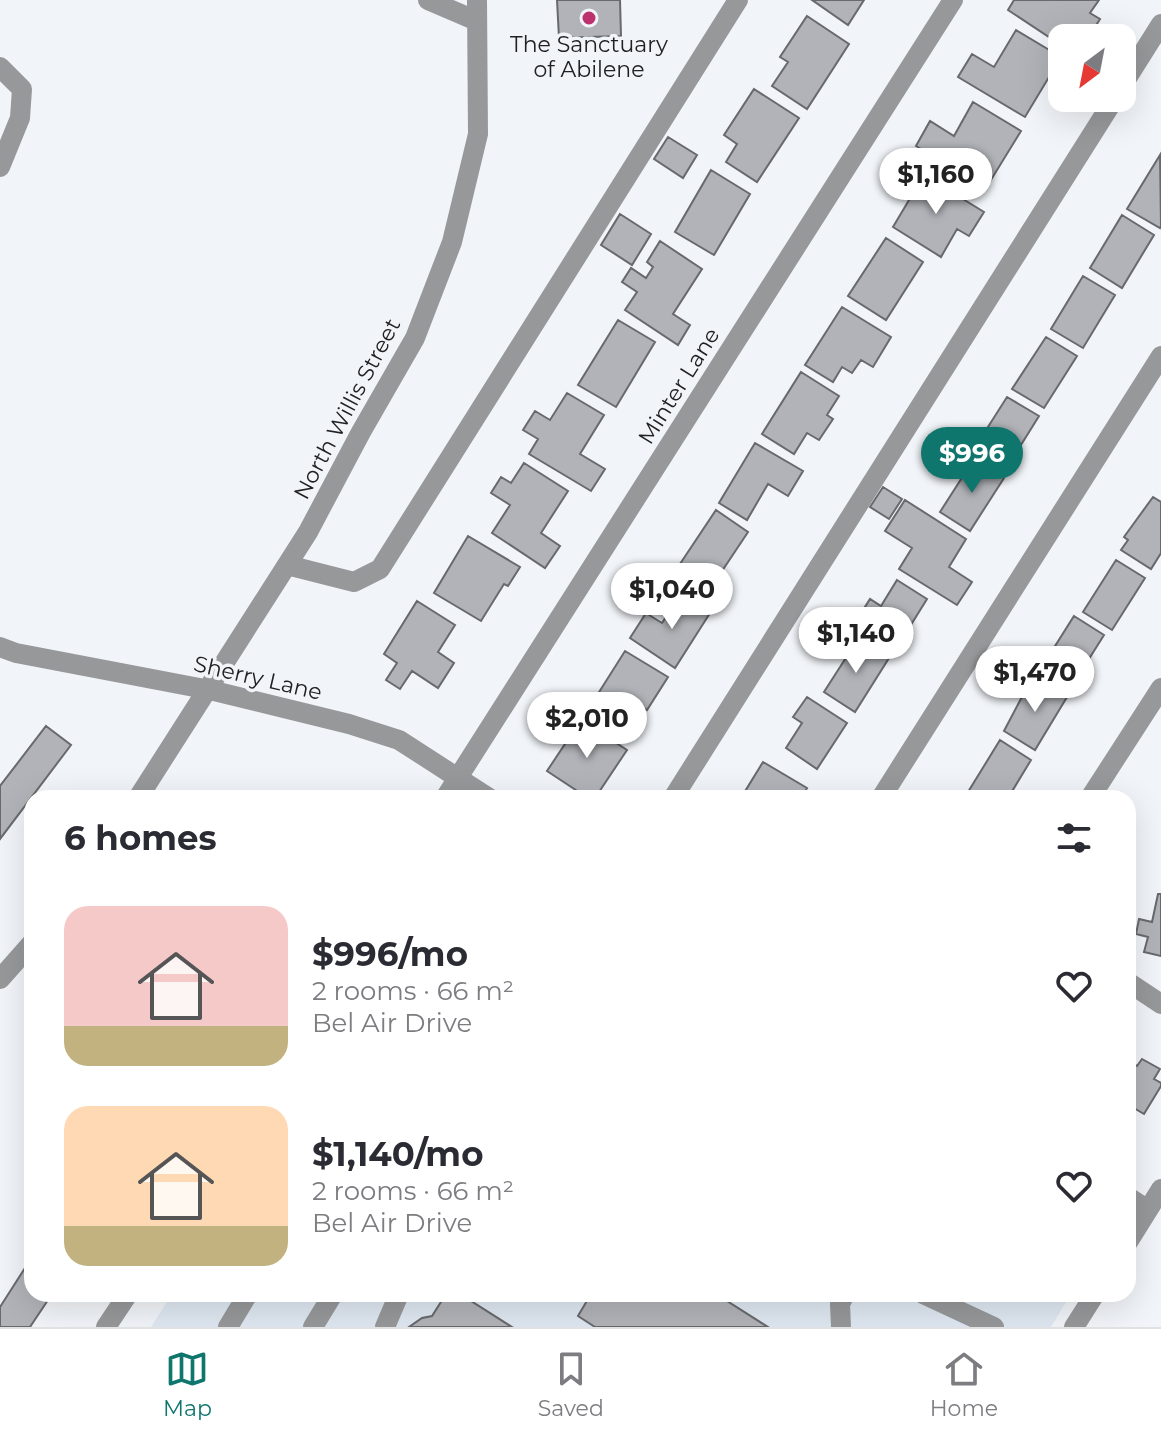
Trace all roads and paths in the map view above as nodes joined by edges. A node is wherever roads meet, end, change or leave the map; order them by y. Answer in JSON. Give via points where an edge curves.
{"nodes":[{"id":1,"x":428,"y":0,"type":"edge"},
{"id":2,"x":477,"y":0,"type":"edge"},
{"id":3,"x":738,"y":0,"type":"edge"},
{"id":4,"x":953,"y":0,"type":"edge"},
{"id":5,"x":477,"y":21,"type":"junction"},
{"id":6,"x":1161,"y":24,"type":"edge"},
{"id":7,"x":1136,"y":64,"type":"edge"},
{"id":8,"x":0,"y":67,"type":"edge"},
{"id":9,"x":1106,"y":112,"type":"edge"},
{"id":10,"x":0,"y":167,"type":"edge"},
{"id":11,"x":1161,"y":356,"type":"edge"},
{"id":12,"x":287,"y":565,"type":"junction"},
{"id":13,"x":0,"y":647,"type":"edge"},
{"id":14,"x":1161,"y":688,"type":"edge"},
{"id":15,"x":210,"y":690,"type":"junction"},
{"id":16,"x":458,"y":779,"type":"junction"},
{"id":17,"x":143,"y":790,"type":"edge"},
{"id":18,"x":450,"y":790,"type":"edge"},
{"id":19,"x":476,"y":790,"type":"edge"},
{"id":20,"x":678,"y":790,"type":"edge"},
{"id":21,"x":886,"y":790,"type":"edge"},
{"id":22,"x":1095,"y":790,"type":"edge"},
{"id":23,"x":24,"y":952,"type":"edge"},
{"id":24,"x":0,"y":979,"type":"edge"},
{"id":25,"x":1136,"y":987,"type":"edge"},
{"id":26,"x":1161,"y":1004,"type":"edge"},
{"id":27,"x":1161,"y":1189,"type":"edge"},
{"id":28,"x":1136,"y":1202,"type":"edge"},
{"id":29,"x":1148,"y":1210,"type":"junction"},
{"id":30,"x":1136,"y":1229,"type":"edge"},
{"id":31,"x":123,"y":1302,"type":"edge"},
{"id":32,"x":243,"y":1302,"type":"edge"},
{"id":33,"x":328,"y":1302,"type":"edge"},
{"id":34,"x":396,"y":1302,"type":"edge"},
{"id":35,"x":841,"y":1302,"type":"edge"},
{"id":36,"x":940,"y":1302,"type":"edge"},
{"id":37,"x":1090,"y":1302,"type":"edge"},
{"id":38,"x":106,"y":1327,"type":"edge"},
{"id":39,"x":228,"y":1327,"type":"edge"},
{"id":40,"x":313,"y":1327,"type":"edge"},
{"id":41,"x":385,"y":1327,"type":"edge"},
{"id":42,"x":841,"y":1327,"type":"edge"},
{"id":43,"x":994,"y":1327,"type":"edge"},
{"id":44,"x":1074,"y":1327,"type":"edge"}],
"edges":[{"from":1,"to":5,"type":"street"},
{"from":2,"to":5,"type":"street","name":"North Willis Street"},
{"from":3,"to":12,"type":"street","via":[[380,569],[354,582]]},
{"from":4,"to":16,"type":"street","name":"Minter Lane"},
{"from":5,"to":12,"type":"street","name":"North Willis Street","via":[[478,134],[452,242],[415,338]]},
{"from":6,"to":7,"type":"street"},
{"from":8,"to":10,"type":"street","via":[[22,89],[20,118]]},
{"from":9,"to":20,"type":"street"},
{"from":11,"to":21,"type":"street"},
{"from":12,"to":15,"type":"street","name":"North Willis Street"},
{"from":13,"to":15,"type":"street","name":"Sherry Lane"},
{"from":14,"to":22,"type":"street"},
{"from":15,"to":16,"type":"street","name":"Sherry Lane","via":[[399,740]]},
{"from":15,"to":17,"type":"street","name":"North Willis Street"},
{"from":16,"to":18,"type":"street","name":"Minter Lane"},
{"from":16,"to":19,"type":"street","name":"Sherry Lane"},
{"from":23,"to":24,"type":"street"},
{"from":25,"to":26,"type":"street"},
{"from":27,"to":29,"type":"street"},
{"from":28,"to":29,"type":"street"},
{"from":29,"to":30,"type":"street"},
{"from":31,"to":38,"type":"street"},
{"from":32,"to":39,"type":"street"},
{"from":33,"to":40,"type":"street"},
{"from":34,"to":41,"type":"street"},
{"from":35,"to":42,"type":"street"},
{"from":36,"to":43,"type":"street"},
{"from":37,"to":44,"type":"street"}]}
